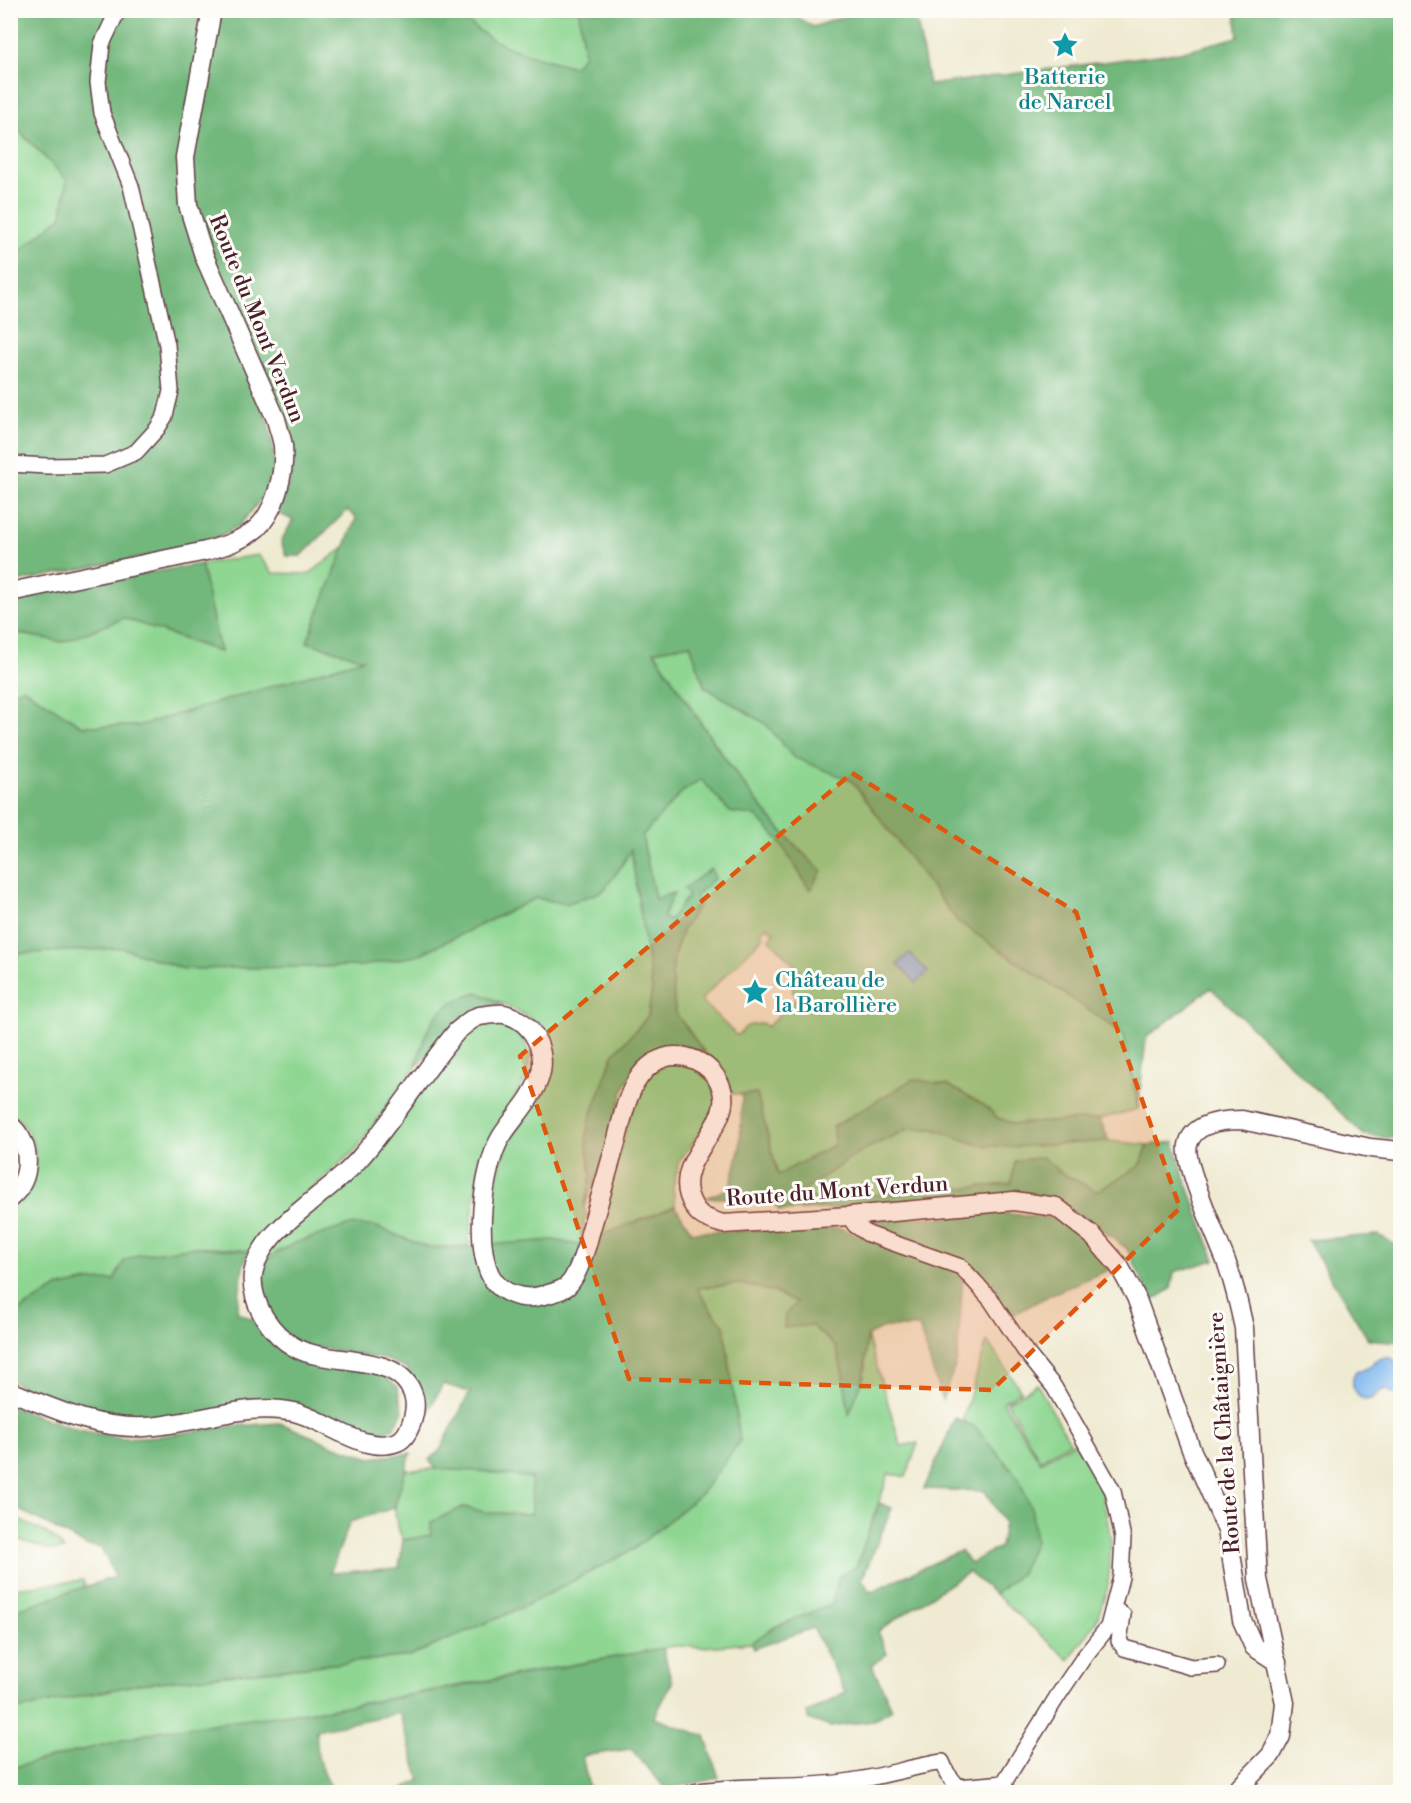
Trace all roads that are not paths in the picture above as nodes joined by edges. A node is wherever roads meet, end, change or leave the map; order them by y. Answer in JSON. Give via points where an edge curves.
{"nodes":[{"id":1,"x":118,"y":10,"type":"edge"},
{"id":2,"x":212,"y":10,"type":"edge"},
{"id":3,"x":10,"y":464,"type":"edge"},
{"id":4,"x":10,"y":592,"type":"edge"},
{"id":5,"x":10,"y":1125,"type":"edge"},
{"id":6,"x":1401,"y":1151,"type":"edge"},
{"id":7,"x":10,"y":1198,"type":"edge"},
{"id":8,"x":849,"y":1216,"type":"junction"},
{"id":9,"x":10,"y":1391,"type":"edge"},
{"id":10,"x":1114,"y":1609,"type":"junction"},
{"id":11,"x":1277,"y":1662,"type":"junction"},
{"id":12,"x":1217,"y":1665,"type":"dead end"},
{"id":13,"x":1001,"y":1788,"type":"edge"},
{"id":14,"x":693,"y":1792,"type":"edge"},
{"id":15,"x":1235,"y":1792,"type":"edge"}],
"edges":[{"from":1,"to":3,"type":"street","via":[[102,44],[98,82],[102,112],[131,186],[167,345],[171,391],[165,416],[136,452],[105,465]]},
{"from":2,"to":4,"type":"street","name":"Route du Mont Verdun","via":[[185,157],[188,205],[204,256],[276,420],[283,445],[283,473],[274,504],[257,528],[230,544]]},
{"from":5,"to":7,"type":"street","via":[[20,1134],[27,1163],[17,1193]]},
{"from":6,"to":11,"type":"street","name":"Route de la Châtaignière","via":[[1242,1120],[1221,1120],[1203,1127],[1188,1144],[1189,1165],[1226,1262],[1244,1328],[1258,1579]]},
{"from":8,"to":9,"type":"street","name":"Route du Mont Verdun","via":[[723,1224],[704,1218],[693,1208],[686,1186],[690,1164],[718,1123],[723,1095],[713,1073],[693,1058],[660,1058],[645,1069],[629,1095],[583,1258],[567,1287],[527,1298],[506,1292],[493,1279],[483,1254],[484,1192],[500,1138],[540,1078],[543,1054],[534,1034],[520,1021],[502,1014],[478,1016],[457,1031],[359,1159],[265,1245],[253,1274],[259,1310],[281,1338],[297,1349],[321,1357],[368,1362],[403,1378],[414,1399],[413,1416],[408,1432],[399,1442],[376,1445],[353,1439],[293,1412],[253,1411],[144,1427],[116,1426],[70,1416]]},
{"from":8,"to":10,"type":"street","via":[[868,1234],[962,1267],[1054,1387],[1113,1491],[1123,1538]]},
{"from":8,"to":11,"type":"street","name":"Route du Mont Verdun","via":[[1014,1201],[1056,1207],[1092,1235],[1119,1266],[1136,1297],[1191,1449],[1227,1530],[1242,1620],[1254,1647]]},
{"from":10,"to":12,"type":"street","via":[[1122,1615],[1119,1641],[1124,1648],[1191,1667]]},
{"from":10,"to":13,"type":"street","via":[[1108,1627],[1057,1697]]},
{"from":11,"to":15,"type":"street","via":[[1286,1703],[1281,1736],[1271,1755]]},
{"from":13,"to":14,"type":"street","via":[[958,1787],[942,1762],[851,1781]]}]}
